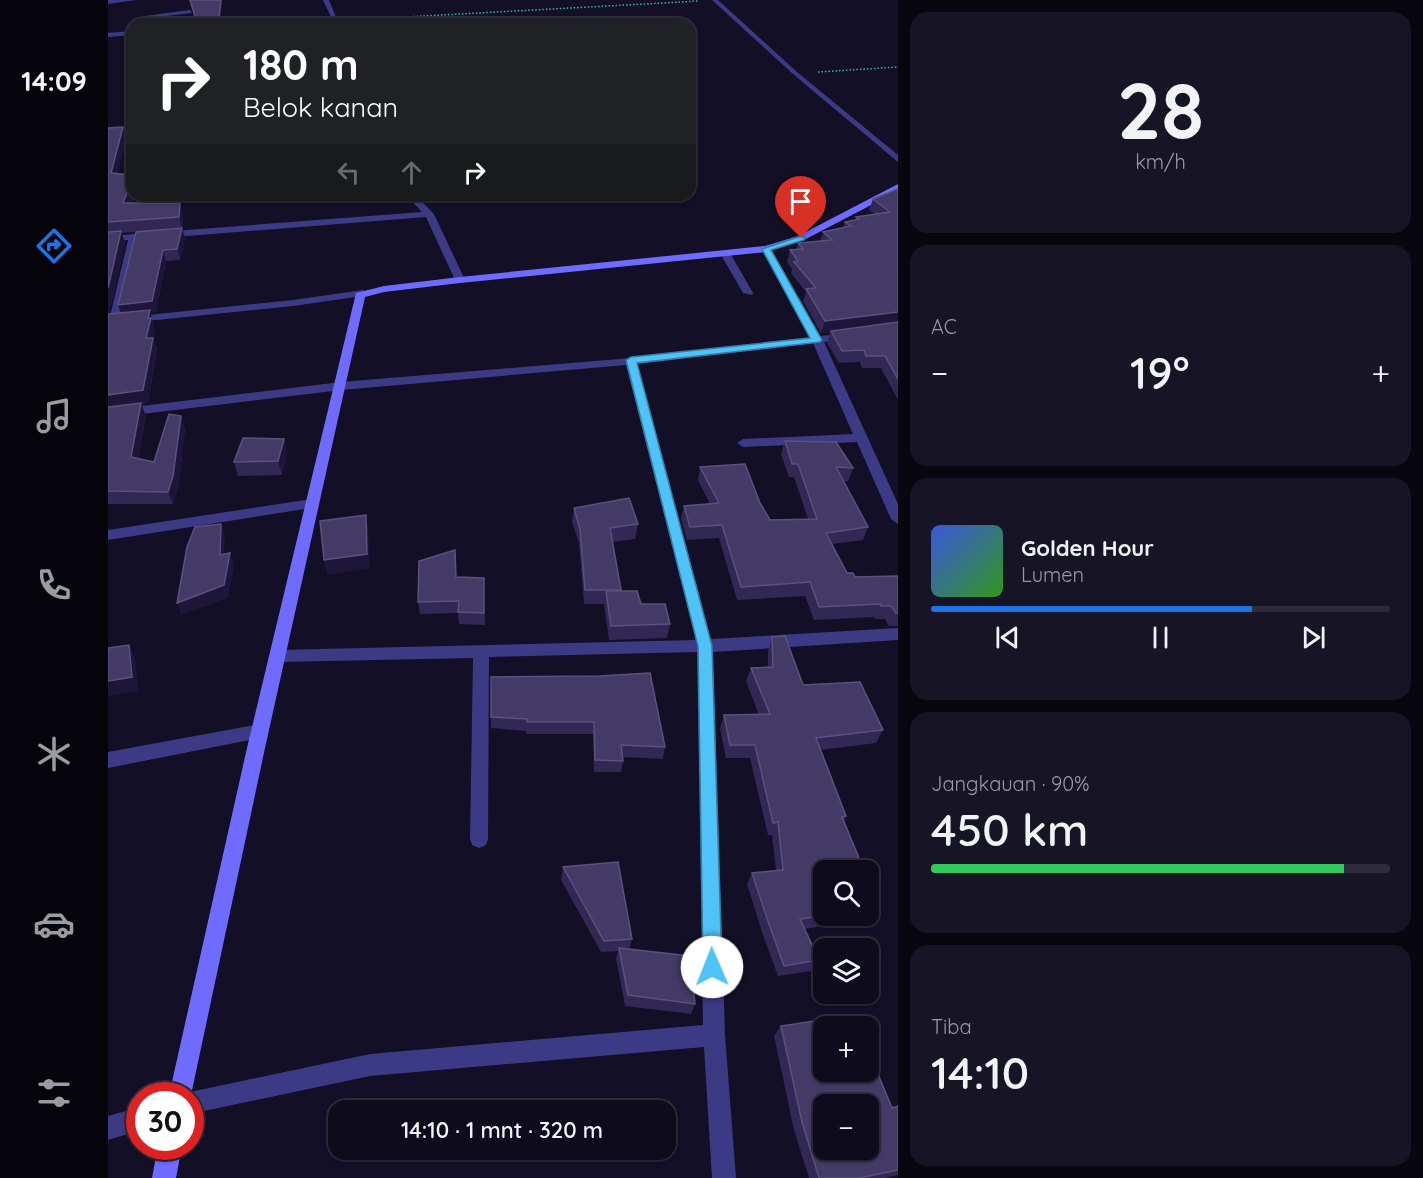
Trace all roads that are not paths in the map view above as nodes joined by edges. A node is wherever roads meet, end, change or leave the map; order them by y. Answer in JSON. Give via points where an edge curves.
{"nodes":[{"id":1,"x":133,"y":0,"type":"edge"},
{"id":2,"x":326,"y":0,"type":"edge"},
{"id":3,"x":716,"y":0,"type":"edge"},
{"id":4,"x":108,"y":2,"type":"edge"},
{"id":5,"x":185,"y":3,"type":"dead end"},
{"id":6,"x":148,"y":16,"type":"dead end"},
{"id":7,"x":335,"y":18,"type":"edge"},
{"id":8,"x":126,"y":34,"type":"edge"},
{"id":9,"x":108,"y":35,"type":"edge"},
{"id":10,"x":126,"y":134,"type":"edge"},
{"id":11,"x":108,"y":135,"type":"edge"},
{"id":12,"x":898,"y":159,"type":"edge"},
{"id":13,"x":898,"y":187,"type":"edge"},
{"id":14,"x":416,"y":201,"type":"edge"},
{"id":15,"x":429,"y":214,"type":"junction"},
{"id":16,"x":133,"y":238,"type":"junction"},
{"id":17,"x":108,"y":239,"type":"edge"},
{"id":18,"x":766,"y":249,"type":"junction"},
{"id":19,"x":725,"y":253,"type":"junction"},
{"id":20,"x":460,"y":280,"type":"junction"},
{"id":21,"x":363,"y":293,"type":"junction"},
{"id":22,"x":748,"y":293,"type":"dead end"},
{"id":23,"x":111,"y":322,"type":"edge"},
{"id":24,"x":863,"y":333,"type":"edge"},
{"id":25,"x":817,"y":340,"type":"junction"},
{"id":26,"x":631,"y":360,"type":"junction"},
{"id":27,"x":341,"y":386,"type":"junction"},
{"id":28,"x":108,"y":414,"type":"edge"},
{"id":29,"x":861,"y":438,"type":"junction"},
{"id":30,"x":743,"y":443,"type":"dead end"},
{"id":31,"x":312,"y":504,"type":"junction"},
{"id":32,"x":898,"y":519,"type":"edge"},
{"id":33,"x":108,"y":535,"type":"edge"},
{"id":34,"x":896,"y":639,"type":"edge"},
{"id":35,"x":705,"y":646,"type":"junction"},
{"id":36,"x":480,"y":651,"type":"junction"},
{"id":37,"x":278,"y":656,"type":"junction"},
{"id":38,"x":260,"y":731,"type":"junction"},
{"id":39,"x":108,"y":760,"type":"edge"},
{"id":40,"x":479,"y":839,"type":"dead end"},
{"id":41,"x":714,"y":1035,"type":"junction"},
{"id":42,"x":183,"y":1082,"type":"edge"},
{"id":43,"x":204,"y":1100,"type":"edge"},
{"id":44,"x":126,"y":1122,"type":"edge"},
{"id":45,"x":108,"y":1128,"type":"edge"},
{"id":46,"x":167,"y":1160,"type":"edge"},
{"id":47,"x":164,"y":1178,"type":"edge"},
{"id":48,"x":724,"y":1178,"type":"edge"}],
"edges":[{"from":1,"to":4,"type":"street"},
{"from":2,"to":7,"type":"street"},
{"from":3,"to":12,"type":"street"},
{"from":5,"to":6,"type":"street","via":[[191,15]]},
{"from":8,"to":9,"type":"street"},
{"from":10,"to":11,"type":"street"},
{"from":13,"to":18,"type":"street","via":[[801,238]]},
{"from":14,"to":15,"type":"street"},
{"from":15,"to":16,"type":"street"},
{"from":15,"to":20,"type":"street"},
{"from":16,"to":17,"type":"street"},
{"from":16,"to":23,"type":"street"},
{"from":18,"to":19,"type":"street"},
{"from":18,"to":25,"type":"street"},
{"from":19,"to":20,"type":"street"},
{"from":19,"to":22,"type":"street"},
{"from":20,"to":21,"type":"street"},
{"from":21,"to":23,"type":"street"},
{"from":21,"to":27,"type":"street"},
{"from":24,"to":25,"type":"street"},
{"from":25,"to":26,"type":"street"},
{"from":25,"to":29,"type":"street"},
{"from":26,"to":27,"type":"street"},
{"from":26,"to":35,"type":"street"},
{"from":27,"to":28,"type":"street"},
{"from":27,"to":31,"type":"street"},
{"from":29,"to":30,"type":"street"},
{"from":29,"to":32,"type":"street"},
{"from":31,"to":33,"type":"street"},
{"from":31,"to":37,"type":"street"},
{"from":34,"to":35,"type":"street"},
{"from":35,"to":36,"type":"street"},
{"from":35,"to":41,"type":"street"},
{"from":36,"to":37,"type":"street"},
{"from":36,"to":40,"type":"street"},
{"from":37,"to":38,"type":"street"},
{"from":38,"to":39,"type":"street"},
{"from":38,"to":42,"type":"street"},
{"from":41,"to":43,"type":"street","via":[[370,1065]]},
{"from":41,"to":48,"type":"street"},
{"from":44,"to":45,"type":"street"},
{"from":46,"to":47,"type":"street"}]}
